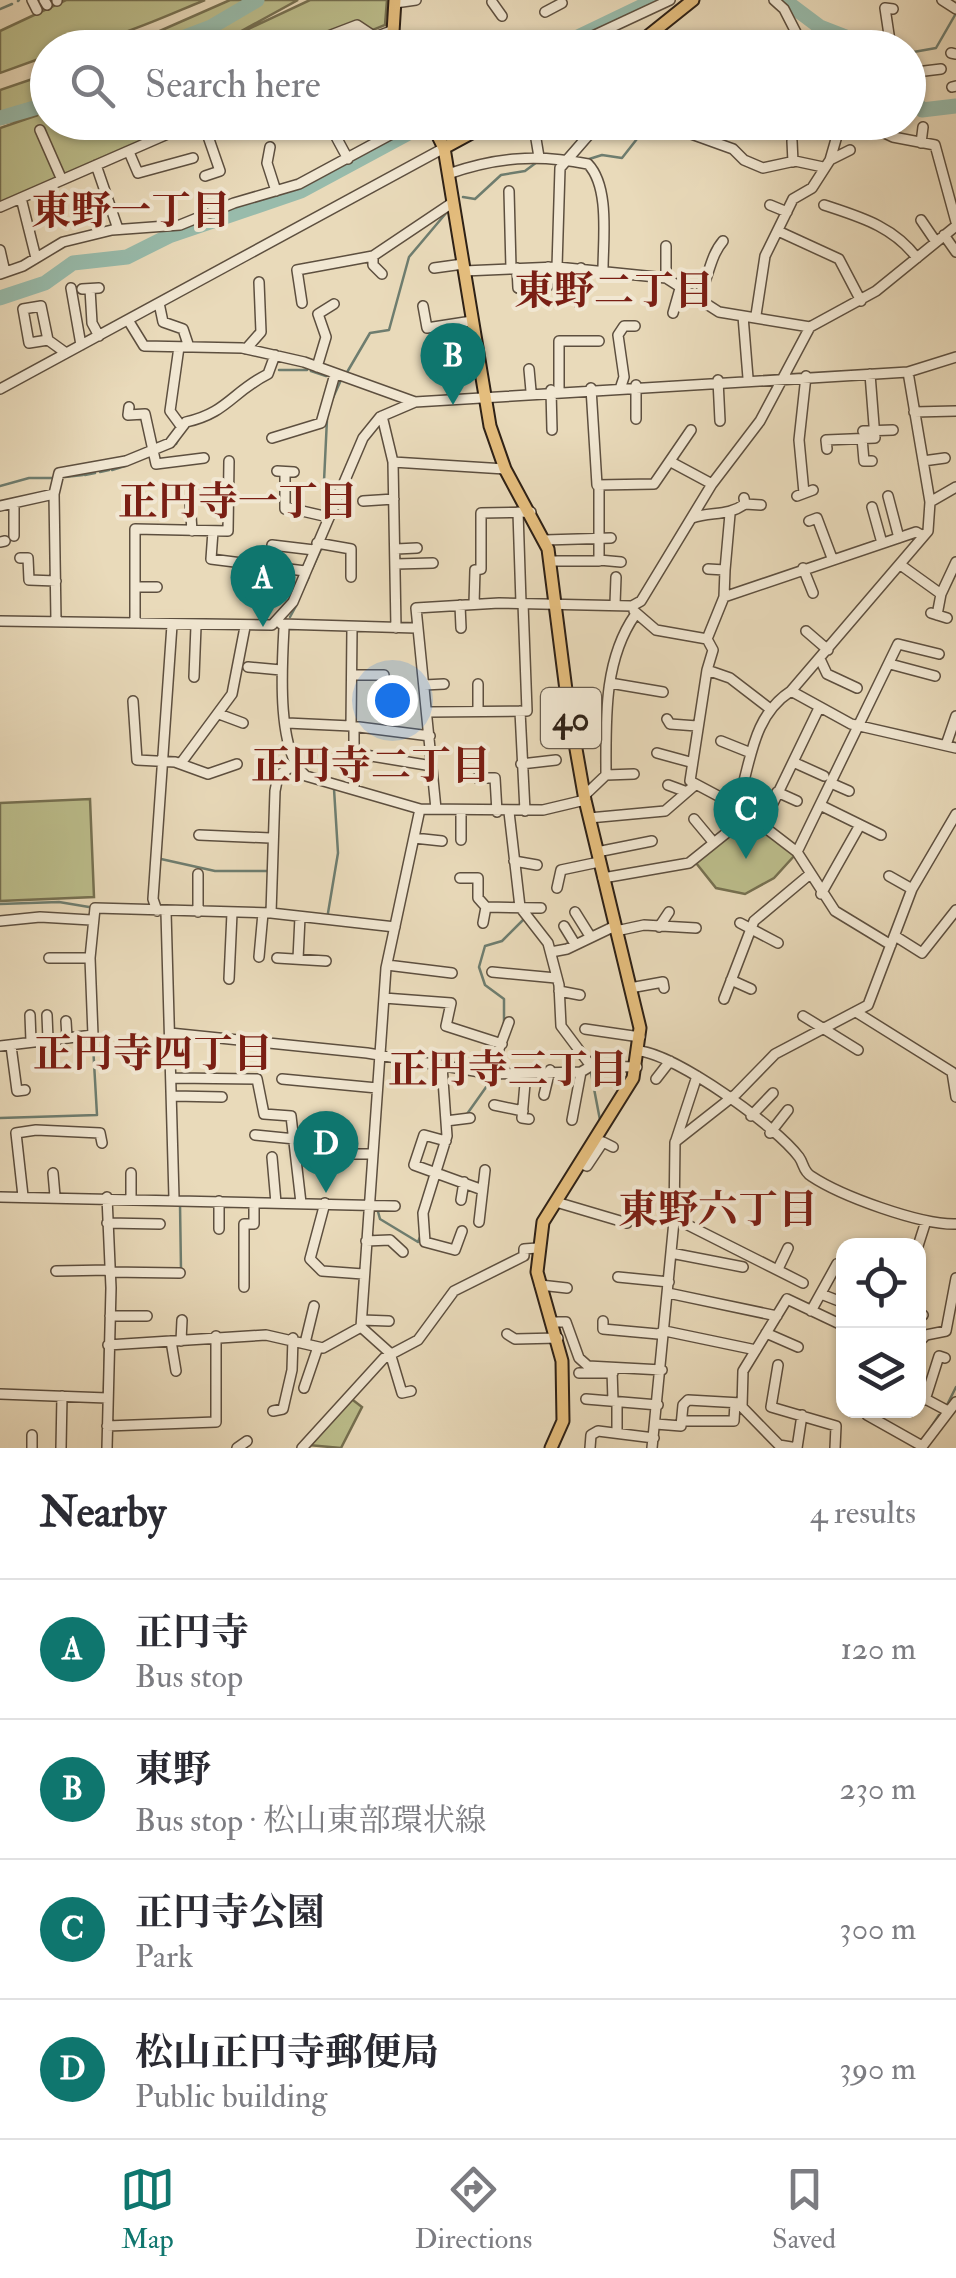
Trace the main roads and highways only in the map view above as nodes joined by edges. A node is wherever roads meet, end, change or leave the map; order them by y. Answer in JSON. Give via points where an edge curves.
{"nodes":[{"id":1,"x":692,"y":0,"type":"edge"},
{"id":2,"x":395,"y":2,"type":"edge"},
{"id":3,"x":391,"y":30,"type":"edge"},
{"id":4,"x":654,"y":30,"type":"edge"},
{"id":5,"x":441,"y":140,"type":"edge"},
{"id":6,"x":459,"y":140,"type":"edge"},
{"id":7,"x":444,"y":148,"type":"junction"},
{"id":8,"x":551,"y":1448,"type":"edge"}],
"edges":[{"from":1,"to":4,"type":"main road"},
{"from":2,"to":3,"type":"main road"},
{"from":5,"to":7,"type":"main road","number":"40"},
{"from":6,"to":7,"type":"main road"},
{"from":7,"to":8,"type":"main road","number":"40","via":[[494,440],[550,561],[585,798],[640,1044],[637,1067],[544,1222],[537,1248],[540,1285],[558,1338],[563,1420]]}]}
